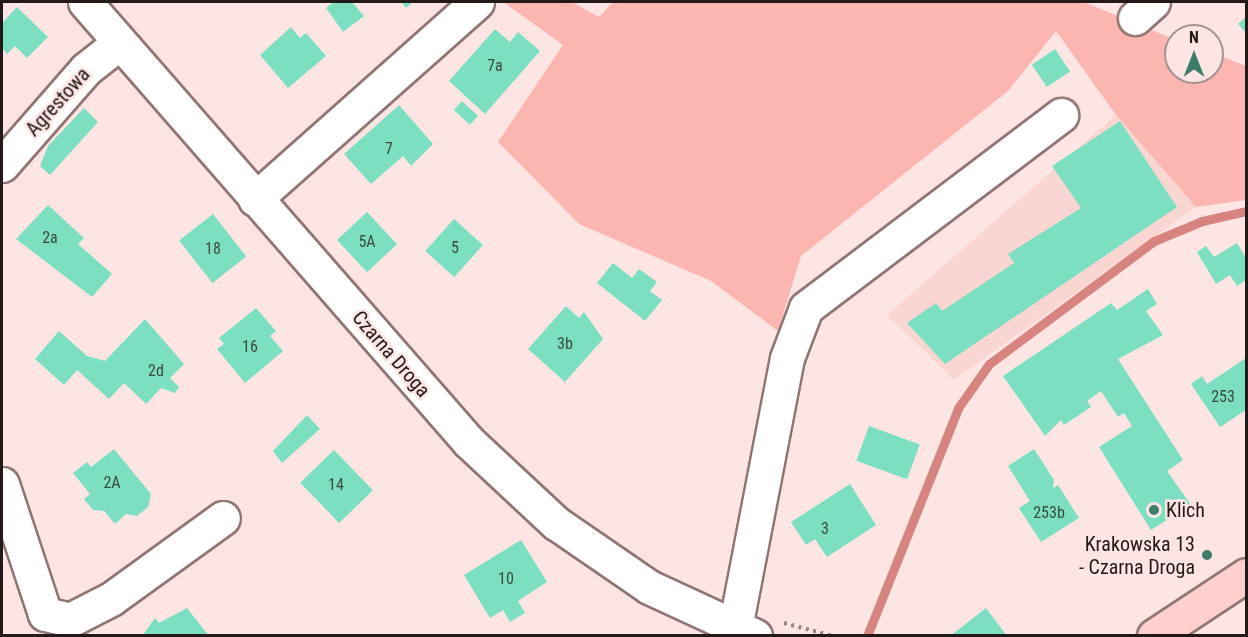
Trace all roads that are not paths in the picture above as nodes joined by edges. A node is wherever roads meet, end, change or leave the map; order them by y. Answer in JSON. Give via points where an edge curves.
{"nodes":[{"id":1,"x":85,"y":2,"type":"edge"},
{"id":2,"x":477,"y":2,"type":"edge"},
{"id":3,"x":119,"y":43,"type":"junction"},
{"id":4,"x":1061,"y":115,"type":"dead end"},
{"id":5,"x":2,"y":165,"type":"edge"},
{"id":6,"x":255,"y":199,"type":"junction"},
{"id":7,"x":2,"y":484,"type":"edge"},
{"id":8,"x":223,"y":518,"type":"dead end"},
{"id":9,"x":1246,"y":575,"type":"edge"},
{"id":10,"x":743,"y":623,"type":"edge"},
{"id":11,"x":1154,"y":636,"type":"edge"}],
"edges":[{"from":1,"to":3,"type":"street","name":"Czarna Droga"},
{"from":2,"to":6,"type":"street"},
{"from":3,"to":5,"type":"street","name":"Agrestowa","via":[[86,69]]},
{"from":3,"to":6,"type":"street","name":"Czarna Droga"},
{"from":4,"to":10,"type":"street","via":[[806,308],[787,358]]},
{"from":6,"to":10,"type":"street","name":"Czarna Droga","via":[[469,442],[556,523],[649,587]]},
{"from":7,"to":8,"type":"street","via":[[45,614],[70,620],[111,599]]},
{"from":9,"to":11,"type":"main road"}]}
